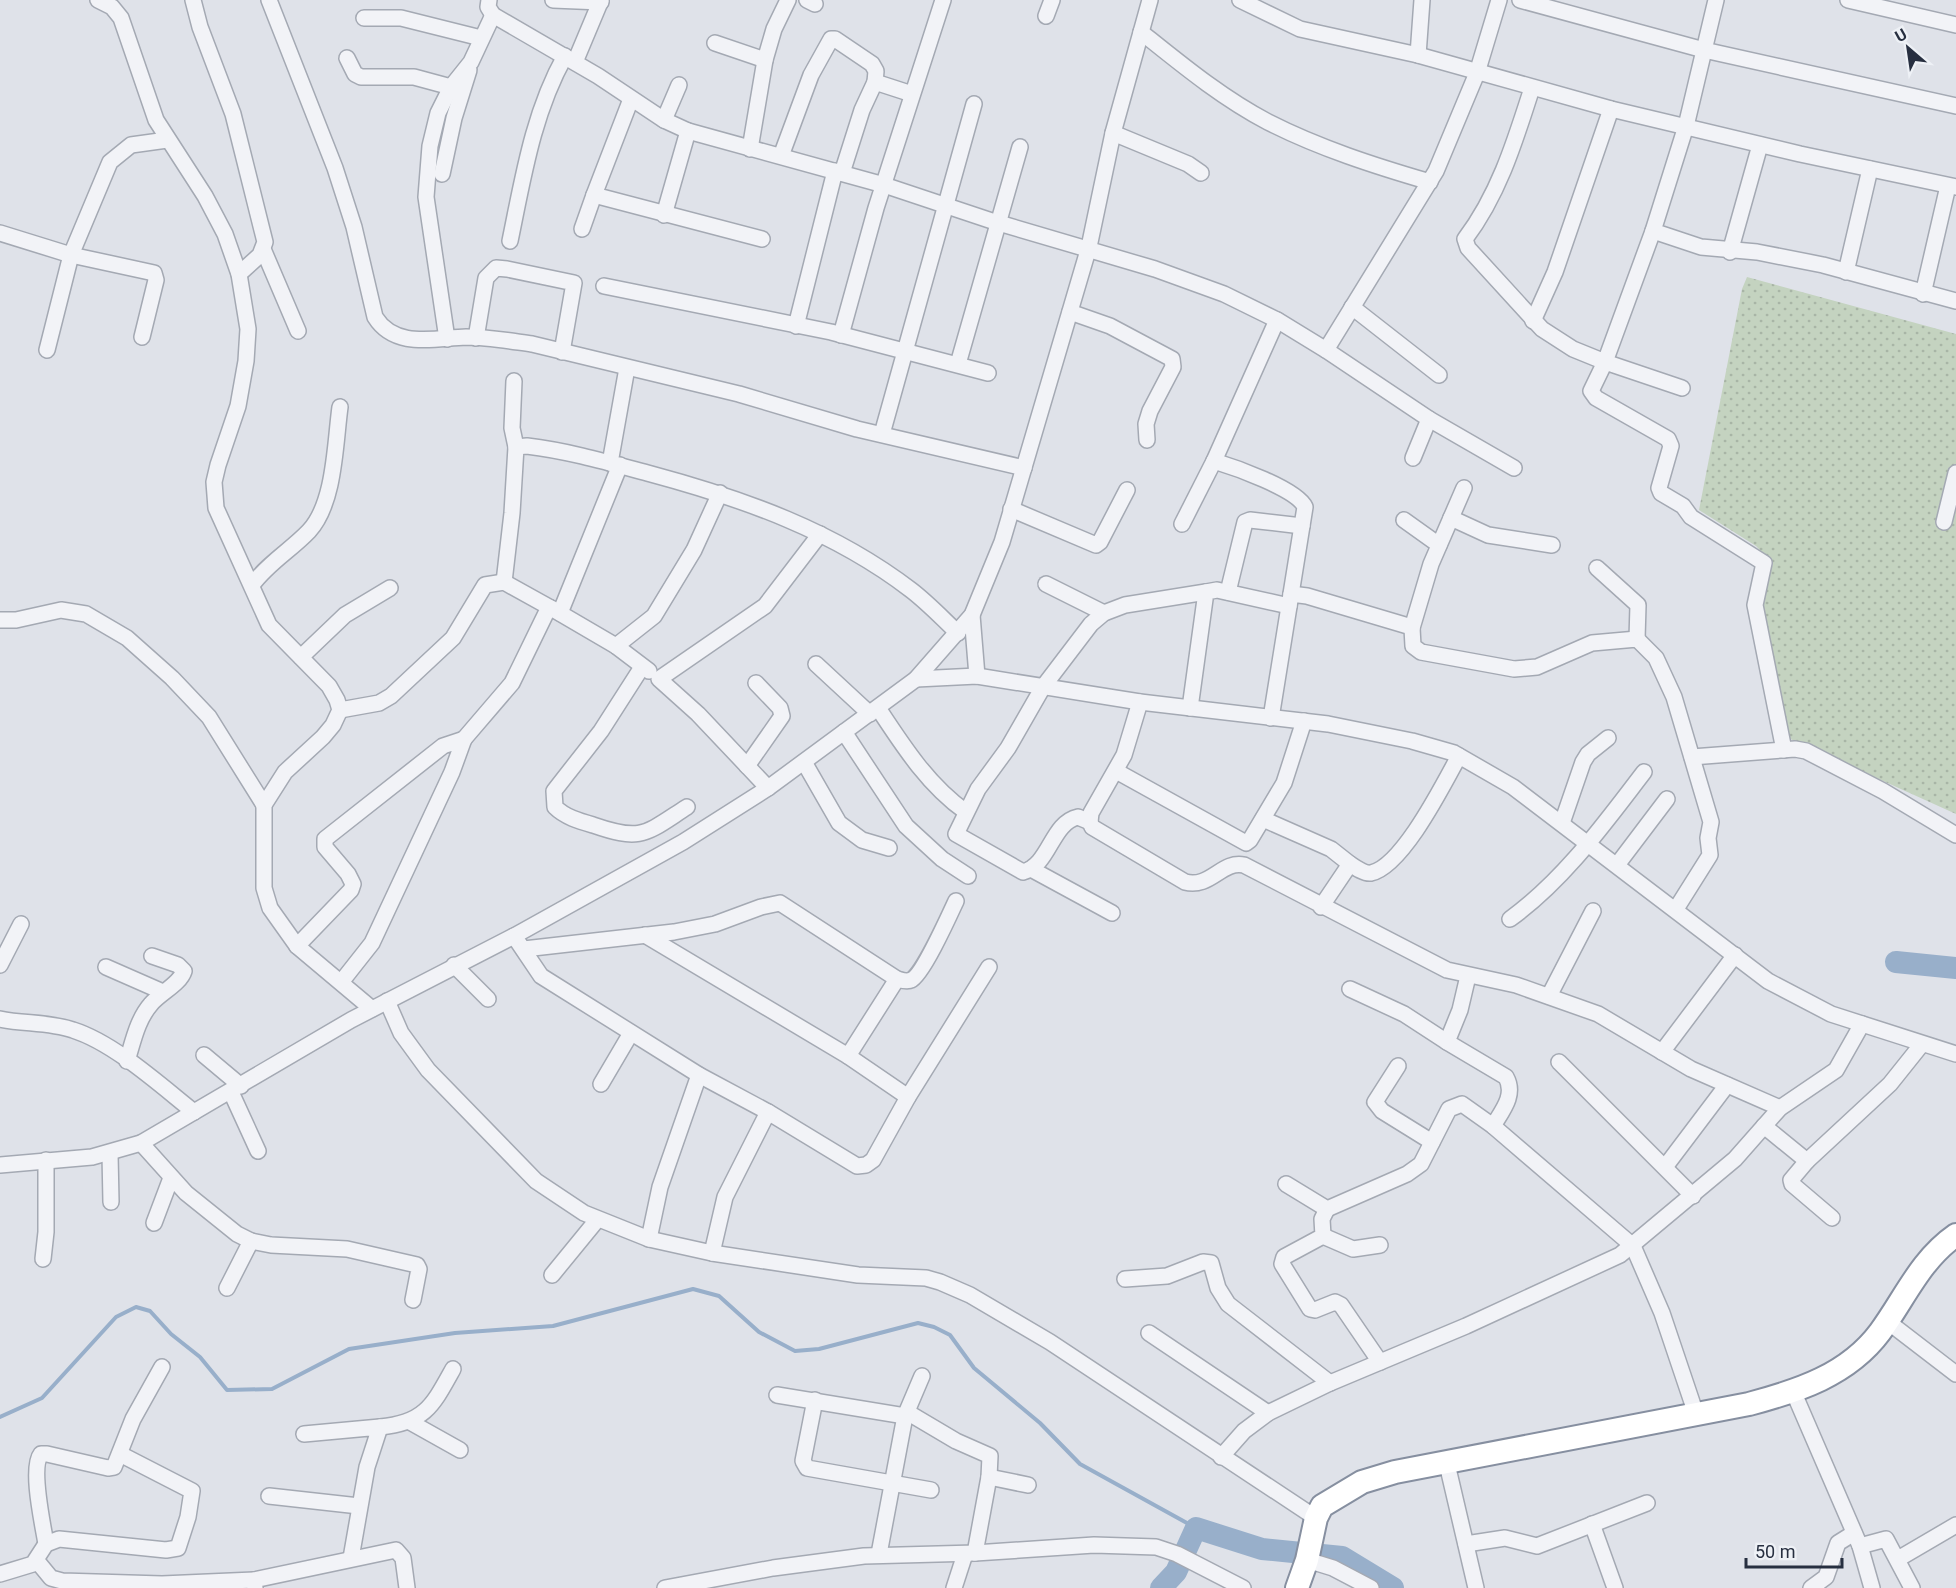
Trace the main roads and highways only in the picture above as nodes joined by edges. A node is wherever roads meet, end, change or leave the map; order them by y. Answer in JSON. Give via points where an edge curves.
{"nodes":[{"id":1,"x":1956,"y":1235,"type":"edge"},
{"id":2,"x":1297,"y":1588,"type":"edge"}],
"edges":[{"from":1,"to":2,"type":"highway","via":[[1922,1266],[1861,1354],[1837,1370],[1793,1391],[1749,1404],[1362,1482],[1322,1506]]}]}
